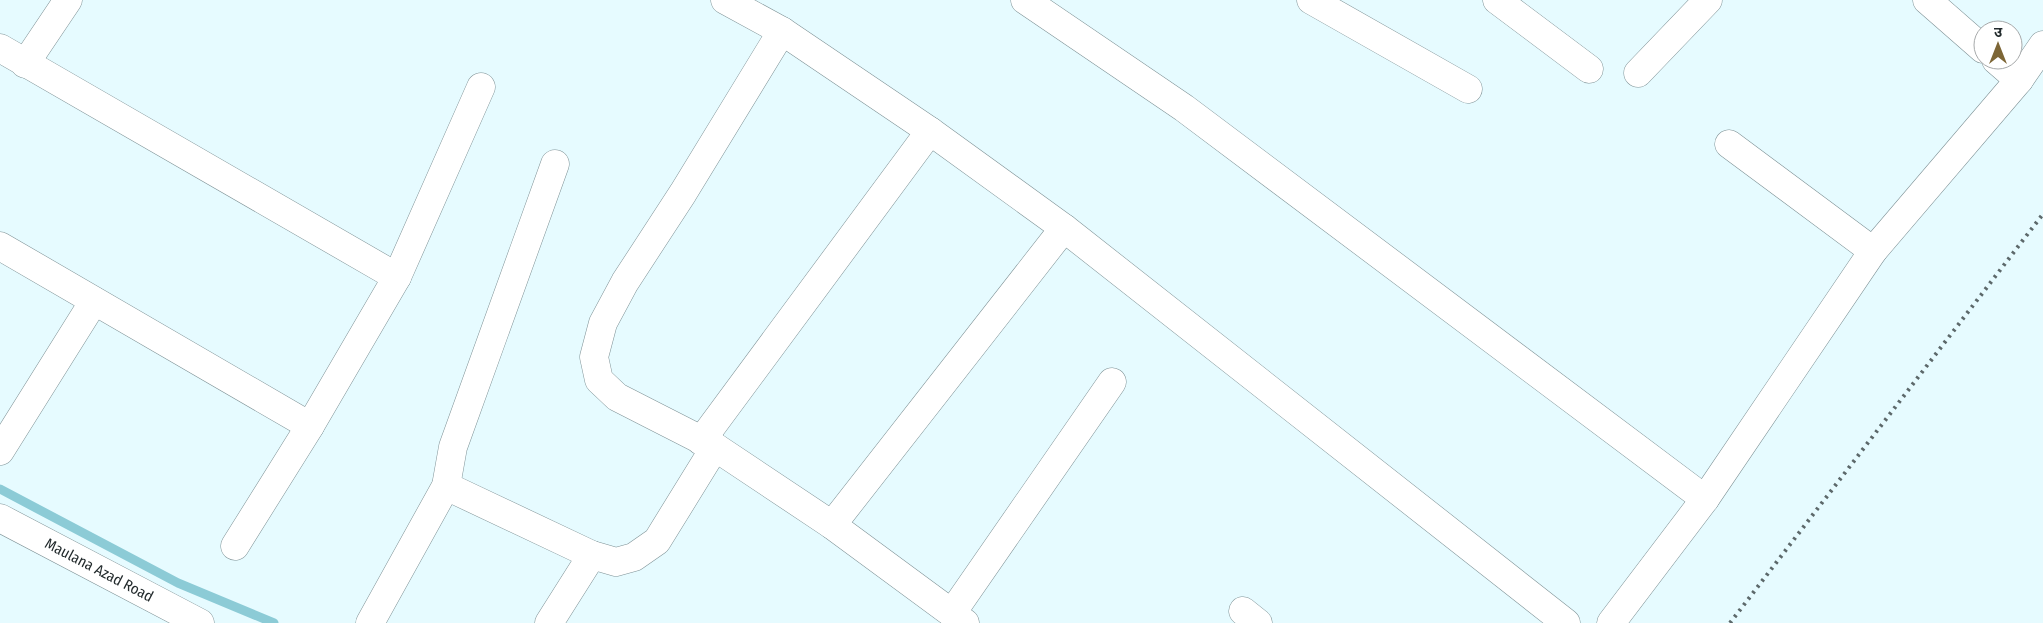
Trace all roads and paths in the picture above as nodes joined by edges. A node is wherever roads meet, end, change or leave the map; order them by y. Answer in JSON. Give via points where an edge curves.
{"nodes":[{"id":1,"x":68,"y":0,"type":"edge"},
{"id":2,"x":725,"y":0,"type":"edge"},
{"id":3,"x":1025,"y":0,"type":"edge"},
{"id":4,"x":1497,"y":0,"type":"edge"},
{"id":5,"x":1708,"y":0,"type":"edge"},
{"id":6,"x":1927,"y":0,"type":"edge"},
{"id":7,"x":1326,"y":3,"type":"edge"},
{"id":8,"x":782,"y":31,"type":"junction"},
{"id":9,"x":1973,"y":40,"type":"edge"},
{"id":10,"x":2043,"y":45,"type":"edge"},
{"id":11,"x":0,"y":48,"type":"edge"},
{"id":12,"x":25,"y":64,"type":"junction"},
{"id":13,"x":1589,"y":69,"type":"dead end"},
{"id":14,"x":2008,"y":70,"type":"edge"},
{"id":15,"x":1638,"y":73,"type":"dead end"},
{"id":16,"x":2019,"y":80,"type":"junction"},
{"id":17,"x":482,"y":87,"type":"dead end"},
{"id":18,"x":1468,"y":89,"type":"dead end"},
{"id":19,"x":930,"y":131,"type":"junction"},
{"id":20,"x":1729,"y":144,"type":"dead end"},
{"id":21,"x":556,"y":164,"type":"dead end"},
{"id":22,"x":1064,"y":228,"type":"junction"},
{"id":23,"x":0,"y":246,"type":"edge"},
{"id":24,"x":1873,"y":251,"type":"junction"},
{"id":25,"x":397,"y":278,"type":"junction"},
{"id":26,"x":94,"y":300,"type":"junction"},
{"id":27,"x":1112,"y":382,"type":"dead end"},
{"id":28,"x":310,"y":426,"type":"junction"},
{"id":29,"x":708,"y":444,"type":"junction"},
{"id":30,"x":0,"y":451,"type":"edge"},
{"id":31,"x":446,"y":486,"type":"junction"},
{"id":32,"x":1706,"y":499,"type":"junction"},
{"id":33,"x":0,"y":518,"type":"edge"},
{"id":34,"x":832,"y":525,"type":"junction"},
{"id":35,"x":234,"y":546,"type":"dead end"},
{"id":36,"x":592,"y":556,"type":"junction"},
{"id":37,"x":959,"y":618,"type":"edge"},
{"id":38,"x":200,"y":623,"type":"edge"},
{"id":39,"x":370,"y":623,"type":"edge"},
{"id":40,"x":549,"y":623,"type":"edge"},
{"id":41,"x":1566,"y":623,"type":"edge"},
{"id":42,"x":1612,"y":623,"type":"edge"}],
"edges":[{"from":1,"to":12,"type":"street"},
{"from":2,"to":8,"type":"street"},
{"from":3,"to":32,"type":"street","via":[[1184,108]]},
{"from":4,"to":13,"type":"street"},
{"from":5,"to":15,"type":"street"},
{"from":6,"to":9,"type":"street"},
{"from":7,"to":18,"type":"street"},
{"from":8,"to":19,"type":"street"},
{"from":8,"to":29,"type":"street","via":[[625,282],[603,323],[594,357],[599,380],[617,397]]},
{"from":10,"to":16,"type":"street"},
{"from":11,"to":12,"type":"street"},
{"from":12,"to":25,"type":"street"},
{"from":14,"to":16,"type":"street"},
{"from":16,"to":24,"type":"street"},
{"from":17,"to":25,"type":"street"},
{"from":19,"to":22,"type":"street"},
{"from":19,"to":29,"type":"street"},
{"from":20,"to":24,"type":"street"},
{"from":21,"to":31,"type":"street","via":[[452,447]]},
{"from":22,"to":34,"type":"street"},
{"from":22,"to":41,"type":"street"},
{"from":23,"to":26,"type":"street"},
{"from":24,"to":32,"type":"street"},
{"from":25,"to":28,"type":"street"},
{"from":26,"to":28,"type":"street"},
{"from":26,"to":30,"type":"street"},
{"from":27,"to":37,"type":"street"},
{"from":28,"to":35,"type":"street"},
{"from":29,"to":34,"type":"street"},
{"from":29,"to":36,"type":"street","via":[[657,542],[616,562]]},
{"from":31,"to":36,"type":"street"},
{"from":31,"to":39,"type":"street"},
{"from":32,"to":42,"type":"street"},
{"from":33,"to":38,"type":"street","name":"Maulana Azad Road"},
{"from":34,"to":37,"type":"street"},
{"from":36,"to":40,"type":"street"}]}
